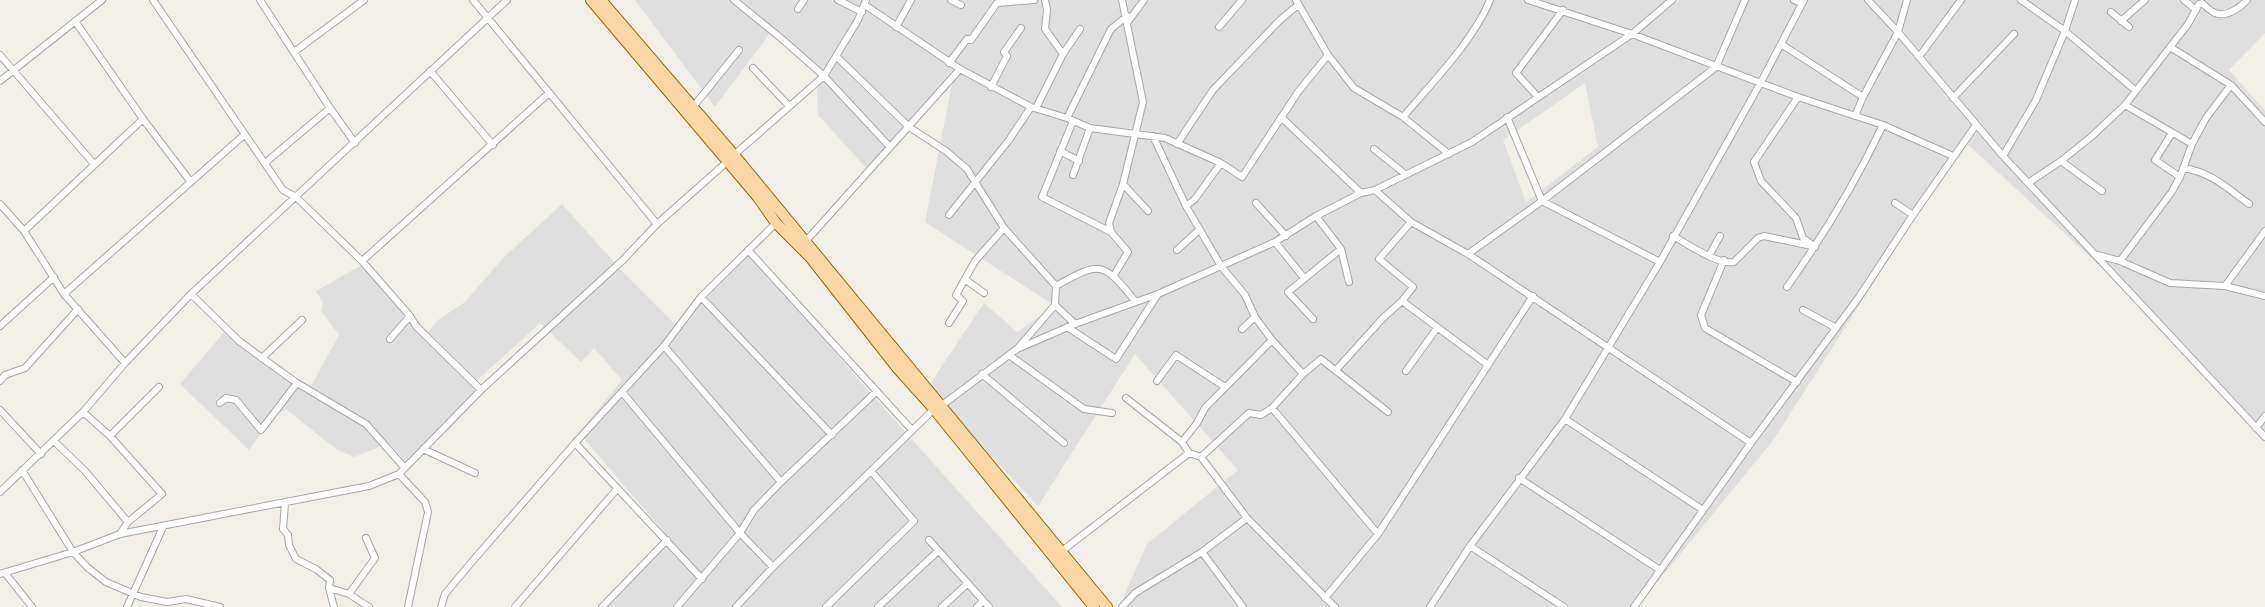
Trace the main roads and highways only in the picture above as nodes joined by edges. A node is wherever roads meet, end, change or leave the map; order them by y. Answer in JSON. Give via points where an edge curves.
{"nodes":[{"id":1,"x":591,"y":0,"type":"edge"},
{"id":2,"x":600,"y":0,"type":"edge"},
{"id":3,"x":731,"y":158,"type":"junction"},
{"id":4,"x":938,"y":407,"type":"junction"},
{"id":5,"x":1076,"y":569,"type":"junction"},
{"id":6,"x":1068,"y":575,"type":"junction"},
{"id":7,"x":1094,"y":607,"type":"edge"},
{"id":8,"x":1107,"y":607,"type":"edge"}],
"edges":[{"from":1,"to":3,"type":"main road"},
{"from":2,"to":3,"type":"main road","via":[[693,107]]},
{"from":3,"to":4,"type":"main road","via":[[806,241]]},
{"from":3,"to":4,"type":"main road","via":[[776,222],[810,257],[898,369]]},
{"from":4,"to":5,"type":"main road"},
{"from":4,"to":6,"type":"main road"},
{"from":5,"to":6,"type":"main road"},
{"from":5,"to":8,"type":"main road"},
{"from":6,"to":7,"type":"main road"}]}
